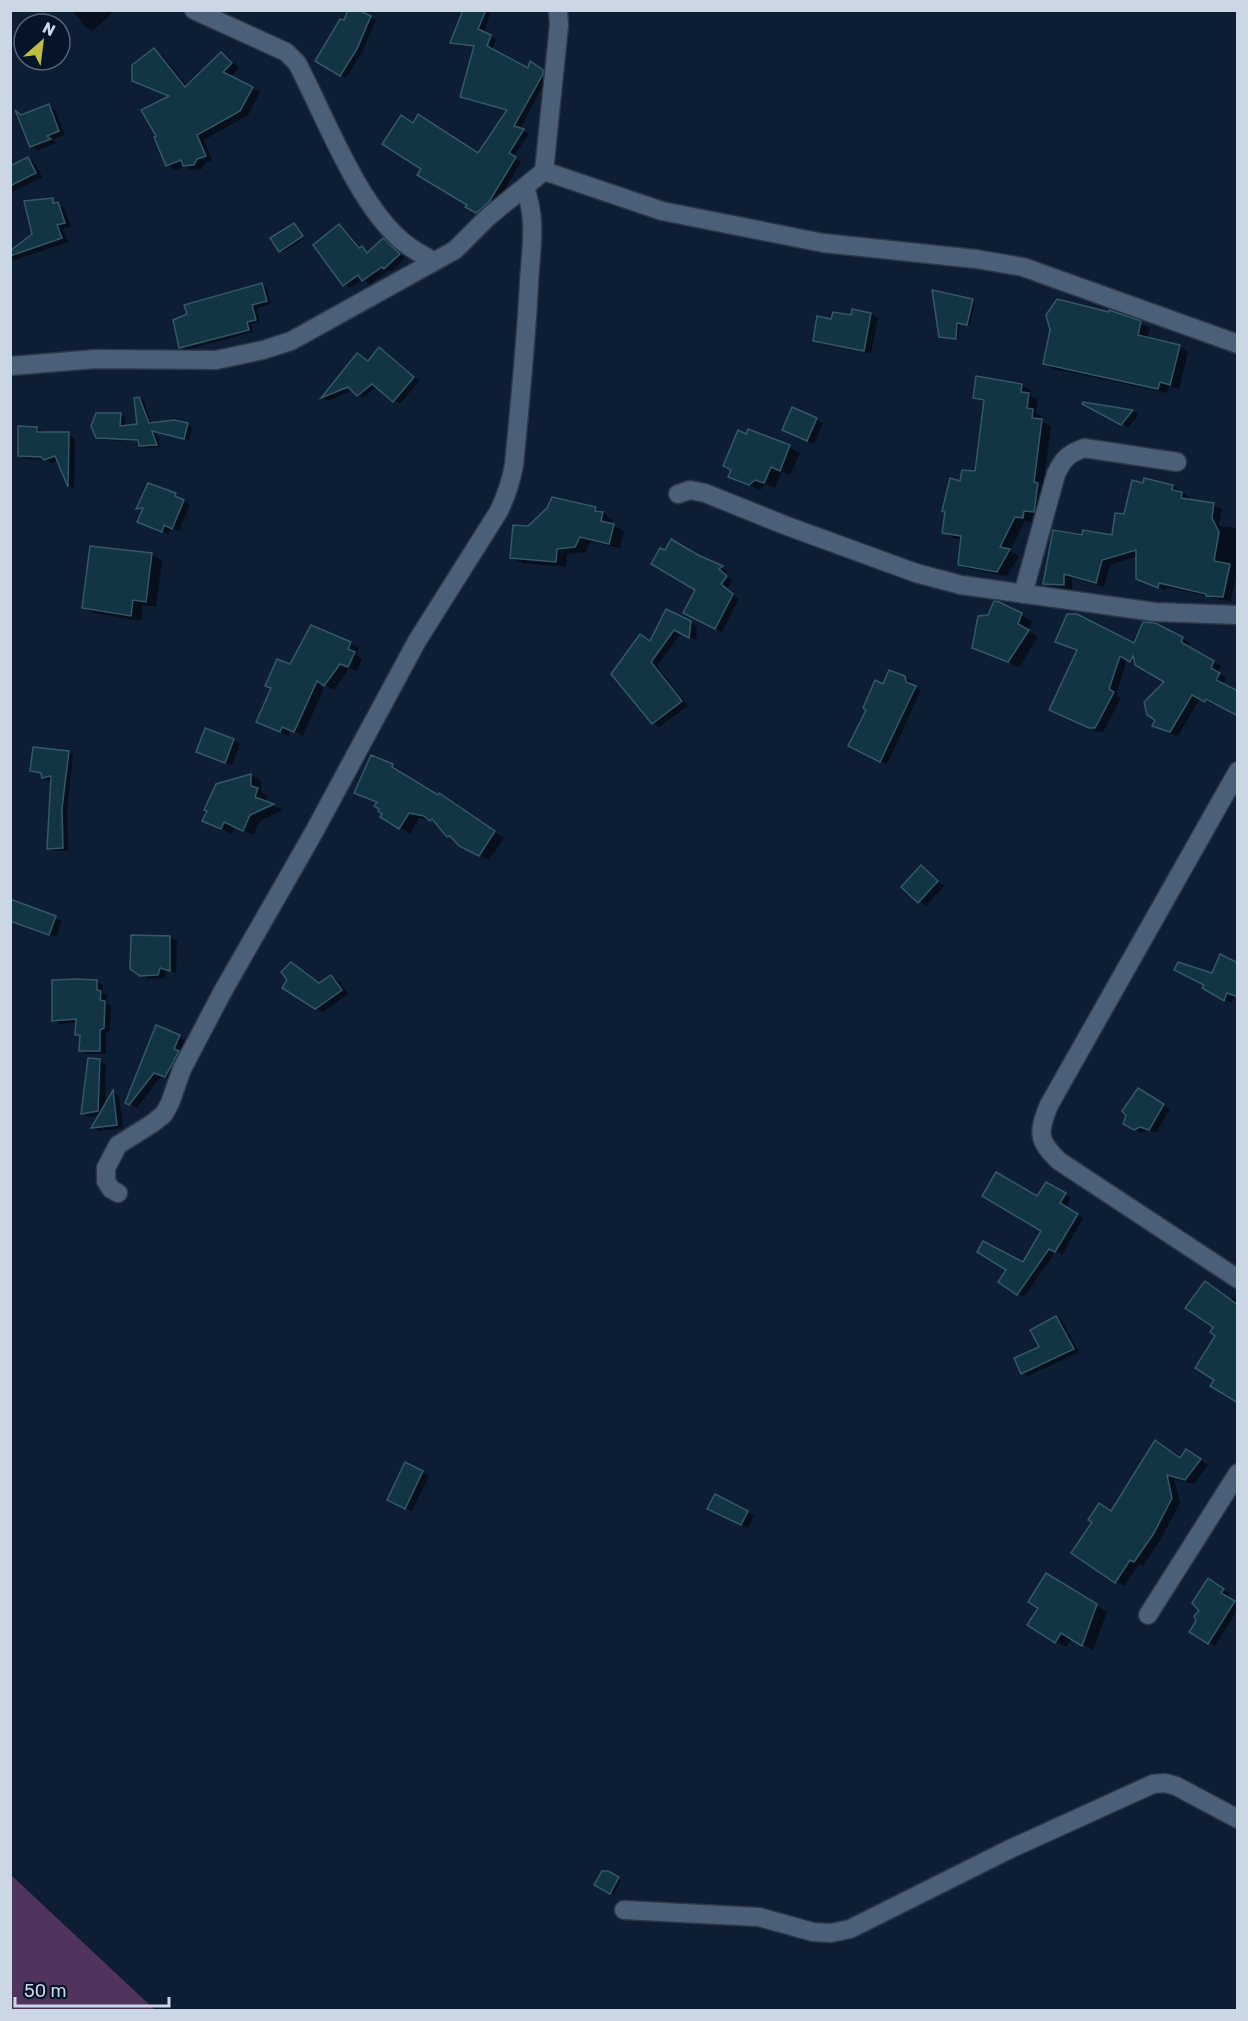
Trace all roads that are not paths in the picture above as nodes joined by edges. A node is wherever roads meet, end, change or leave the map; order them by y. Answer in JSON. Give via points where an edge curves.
{"nodes":[{"id":1,"x":194,"y":10,"type":"edge"},
{"id":2,"x":558,"y":10,"type":"edge"},
{"id":3,"x":544,"y":171,"type":"junction"},
{"id":4,"x":525,"y":188,"type":"junction"},
{"id":5,"x":433,"y":261,"type":"junction"},
{"id":6,"x":1238,"y":344,"type":"edge"},
{"id":7,"x":10,"y":366,"type":"edge"},
{"id":8,"x":1177,"y":462,"type":"dead end"},
{"id":9,"x":678,"y":494,"type":"dead end"},
{"id":10,"x":1023,"y":594,"type":"junction"},
{"id":11,"x":1238,"y":615,"type":"edge"},
{"id":12,"x":1238,"y":771,"type":"edge"},
{"id":13,"x":117,"y":1193,"type":"dead end"},
{"id":14,"x":1238,"y":1279,"type":"edge"},
{"id":15,"x":1238,"y":1473,"type":"edge"},
{"id":16,"x":1148,"y":1615,"type":"dead end"},
{"id":17,"x":1238,"y":1819,"type":"edge"},
{"id":18,"x":624,"y":1910,"type":"dead end"}],
"edges":[{"from":1,"to":5,"type":"street","via":[[286,52],[297,63],[354,177],[382,221],[402,241]]},
{"from":2,"to":3,"type":"street"},
{"from":3,"to":4,"type":"street"},
{"from":3,"to":6,"type":"street","via":[[662,211],[823,243],[1023,267]]},
{"from":4,"to":5,"type":"street","via":[[455,250]]},
{"from":4,"to":13,"type":"street","via":[[532,207],[532,233],[514,465],[507,494],[417,641],[223,991],[182,1069],[164,1114],[117,1145],[106,1168],[106,1181]]},
{"from":5,"to":7,"type":"street","via":[[291,341],[263,350],[216,360],[96,359]]},
{"from":8,"to":10,"type":"street","via":[[1084,448],[1062,460]]},
{"from":9,"to":10,"type":"street","via":[[690,490],[705,492],[916,573],[961,585]]},
{"from":10,"to":11,"type":"street","via":[[1155,612]]},
{"from":12,"to":14,"type":"street","via":[[1040,1126],[1040,1137],[1059,1161]]},
{"from":15,"to":16,"type":"street"},
{"from":17,"to":18,"type":"street","via":[[1176,1786],[1153,1785],[1010,1849],[850,1929],[831,1933],[759,1917]]}]}
